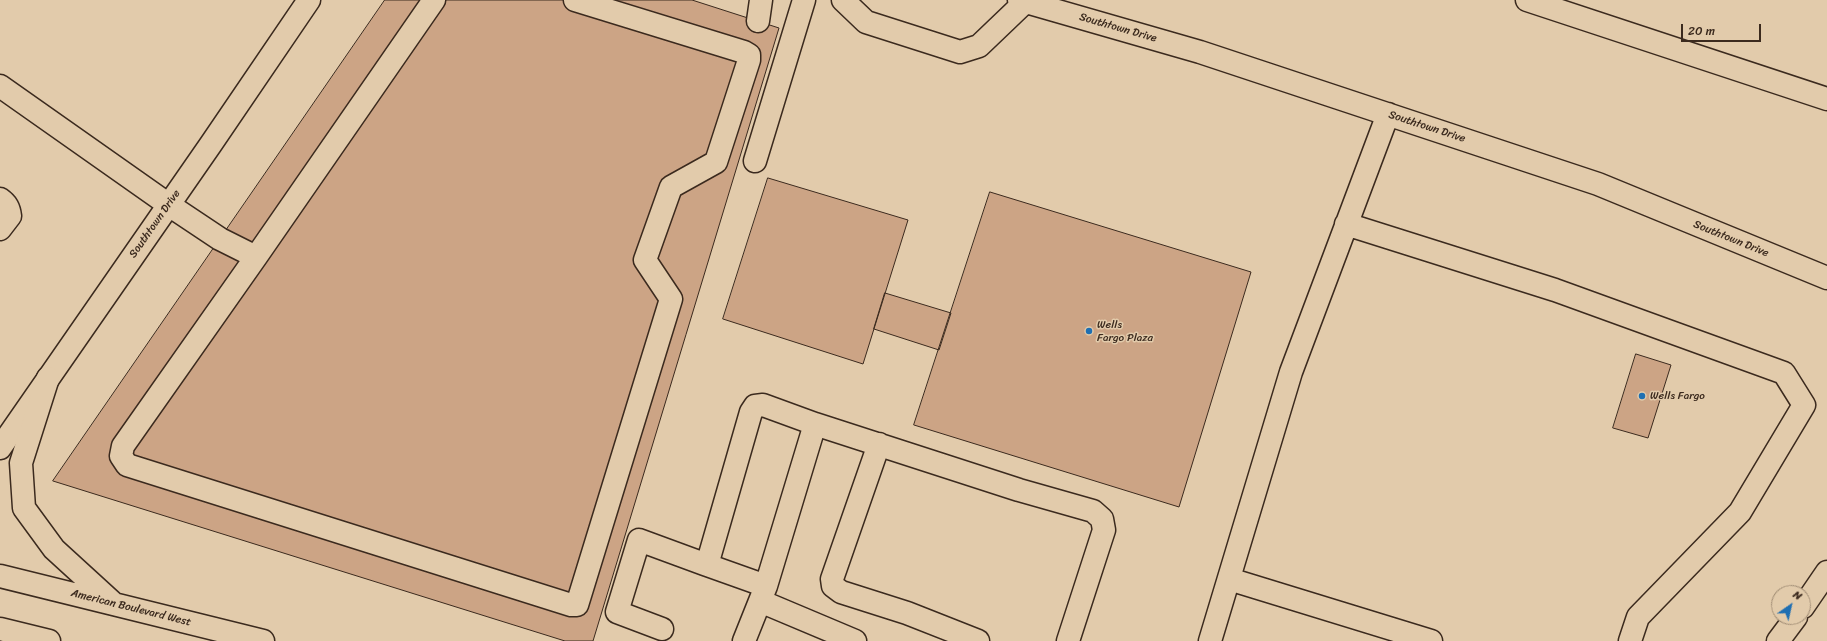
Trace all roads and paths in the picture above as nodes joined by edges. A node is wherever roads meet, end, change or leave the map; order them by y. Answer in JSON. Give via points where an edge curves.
{"nodes":[{"id":1,"x":309,"y":0,"type":"edge"},
{"id":2,"x":434,"y":0,"type":"edge"},
{"id":3,"x":575,"y":0,"type":"edge"},
{"id":4,"x":762,"y":0,"type":"edge"},
{"id":5,"x":804,"y":0,"type":"edge"},
{"id":6,"x":843,"y":0,"type":"edge"},
{"id":7,"x":1527,"y":0,"type":"edge"},
{"id":8,"x":1022,"y":1,"type":"edge"},
{"id":9,"x":758,"y":21,"type":"dead end"},
{"id":10,"x":1,"y":89,"type":"edge"},
{"id":11,"x":1827,"y":99,"type":"edge"},
{"id":12,"x":1388,"y":114,"type":"junction"},
{"id":13,"x":755,"y":162,"type":"dead end"},
{"id":14,"x":0,"y":199,"type":"edge"},
{"id":15,"x":169,"y":205,"type":"junction"},
{"id":16,"x":1346,"y":224,"type":"junction"},
{"id":17,"x":0,"y":229,"type":"edge"},
{"id":18,"x":256,"y":257,"type":"junction"},
{"id":19,"x":1827,"y":278,"type":"edge"},
{"id":20,"x":48,"y":378,"type":"junction"},
{"id":21,"x":815,"y":424,"type":"junction"},
{"id":22,"x":879,"y":444,"type":"junction"},
{"id":23,"x":0,"y":448,"type":"edge"},
{"id":24,"x":707,"y":565,"type":"junction"},
{"id":25,"x":1827,"y":572,"type":"edge"},
{"id":26,"x":0,"y":576,"type":"edge"},
{"id":27,"x":1229,"y":579,"type":"junction"},
{"id":28,"x":763,"y":594,"type":"junction"},
{"id":29,"x":1811,"y":595,"type":"edge"},
{"id":30,"x":114,"y":604,"type":"junction"},
{"id":31,"x":1790,"y":625,"type":"edge"},
{"id":32,"x":662,"y":628,"type":"dead end"},
{"id":33,"x":0,"y":629,"type":"edge"},
{"id":34,"x":49,"y":641,"type":"edge"},
{"id":35,"x":263,"y":641,"type":"edge"},
{"id":36,"x":744,"y":641,"type":"edge"},
{"id":37,"x":855,"y":641,"type":"edge"},
{"id":38,"x":978,"y":641,"type":"edge"},
{"id":39,"x":1068,"y":641,"type":"edge"},
{"id":40,"x":1210,"y":641,"type":"edge"},
{"id":41,"x":1431,"y":641,"type":"edge"},
{"id":42,"x":1630,"y":641,"type":"edge"},
{"id":43,"x":1778,"y":641,"type":"edge"}],
"edges":[{"from":1,"to":15,"type":"main road","name":"Southtown Drive"},
{"from":2,"to":18,"type":"main road"},
{"from":3,"to":18,"type":"main road","via":[[744,52],[749,56],[716,162],[671,187],[645,260],[671,299],[577,605],[127,465],[121,456],[123,446]]},
{"from":4,"to":9,"type":"main road"},
{"from":5,"to":13,"type":"main road"},
{"from":6,"to":8,"type":"main road","via":[[866,22],[960,52],[979,46]]},
{"from":7,"to":11,"type":"main road"},
{"from":8,"to":12,"type":"main road","name":"Southtown Drive","via":[[1200,52]]},
{"from":10,"to":15,"type":"main road"},
{"from":12,"to":16,"type":"main road"},
{"from":12,"to":19,"type":"main road","name":"Southtown Drive","via":[[1598,184]]},
{"from":14,"to":17,"type":"main road","via":[[6,203],[10,216]]},
{"from":15,"to":18,"type":"main road","via":[[220,239]]},
{"from":15,"to":20,"type":"main road","name":"Southtown Drive"},
{"from":16,"to":27,"type":"main road","via":[[1291,372]]},
{"from":16,"to":42,"type":"main road","via":[[1555,290],[1784,373],[1804,405],[1740,512],[1638,617]]},
{"from":20,"to":23,"type":"main road","name":"Southtown Drive"},
{"from":20,"to":30,"type":"main road","via":[[21,463],[24,508],[54,549]]},
{"from":21,"to":22,"type":"main road"},
{"from":21,"to":24,"type":"main road","via":[[763,405],[755,406]]},
{"from":21,"to":28,"type":"main road"},
{"from":22,"to":38,"type":"main road","via":[[832,580],[833,586],[841,592],[907,613]]},
{"from":22,"to":39,"type":"main road","via":[[1019,490],[1093,511],[1102,519],[1104,530]]},
{"from":24,"to":28,"type":"main road"},
{"from":24,"to":32,"type":"main road","via":[[639,540],[617,612]]},
{"from":25,"to":29,"type":"main road"},
{"from":26,"to":30,"type":"main road","name":"American Boulevard West"},
{"from":27,"to":40,"type":"main road"},
{"from":27,"to":41,"type":"main road"},
{"from":28,"to":36,"type":"main road"},
{"from":28,"to":37,"type":"main road"},
{"from":30,"to":35,"type":"main road","name":"American Boulevard West"},
{"from":31,"to":43,"type":"main road"},
{"from":33,"to":34,"type":"main road"}]}
